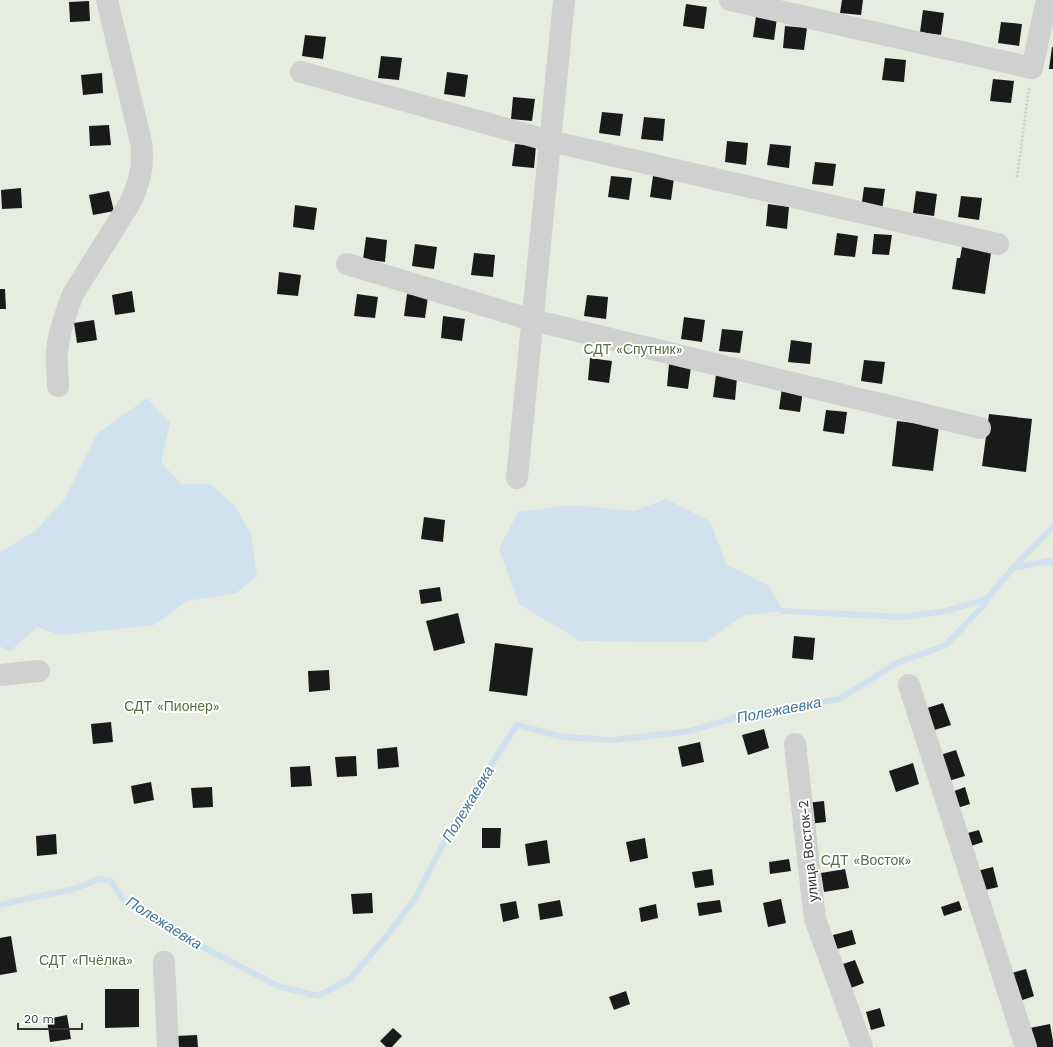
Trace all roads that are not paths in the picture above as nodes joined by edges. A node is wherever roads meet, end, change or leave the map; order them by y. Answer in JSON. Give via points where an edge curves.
{"nodes":[{"id":1,"x":107,"y":0,"type":"edge"},
{"id":2,"x":564,"y":0,"type":"edge"},
{"id":3,"x":730,"y":0,"type":"edge"},
{"id":4,"x":1047,"y":0,"type":"edge"},
{"id":5,"x":301,"y":72,"type":"dead end"},
{"id":6,"x":550,"y":140,"type":"junction"},
{"id":7,"x":998,"y":244,"type":"dead end"},
{"id":8,"x":347,"y":264,"type":"dead end"},
{"id":9,"x":532,"y":320,"type":"junction"},
{"id":10,"x":58,"y":386,"type":"dead end"},
{"id":11,"x":980,"y":428,"type":"dead end"},
{"id":12,"x":516,"y":478,"type":"dead end"},
{"id":13,"x":38,"y":671,"type":"dead end"},
{"id":14,"x":0,"y":675,"type":"edge"},
{"id":15,"x":909,"y":685,"type":"dead end"},
{"id":16,"x":796,"y":744,"type":"dead end"},
{"id":17,"x":164,"y":962,"type":"dead end"},
{"id":18,"x":168,"y":1047,"type":"edge"},
{"id":19,"x":862,"y":1047,"type":"edge"},
{"id":20,"x":1026,"y":1047,"type":"edge"}],
"edges":[{"from":1,"to":10,"type":"lane","via":[[141,142],[142,169],[130,203],[73,294],[67,309],[57,352]]},
{"from":2,"to":6,"type":"lane"},
{"from":3,"to":4,"type":"lane","via":[[1032,68]]},
{"from":5,"to":6,"type":"lane"},
{"from":6,"to":7,"type":"lane"},
{"from":6,"to":9,"type":"lane"},
{"from":8,"to":9,"type":"lane"},
{"from":9,"to":11,"type":"lane"},
{"from":9,"to":12,"type":"lane"},
{"from":13,"to":14,"type":"lane"},
{"from":15,"to":20,"type":"lane"},
{"from":16,"to":19,"type":"lane","name":"улица Восток-2","via":[[815,919]]},
{"from":17,"to":18,"type":"lane"}]}
